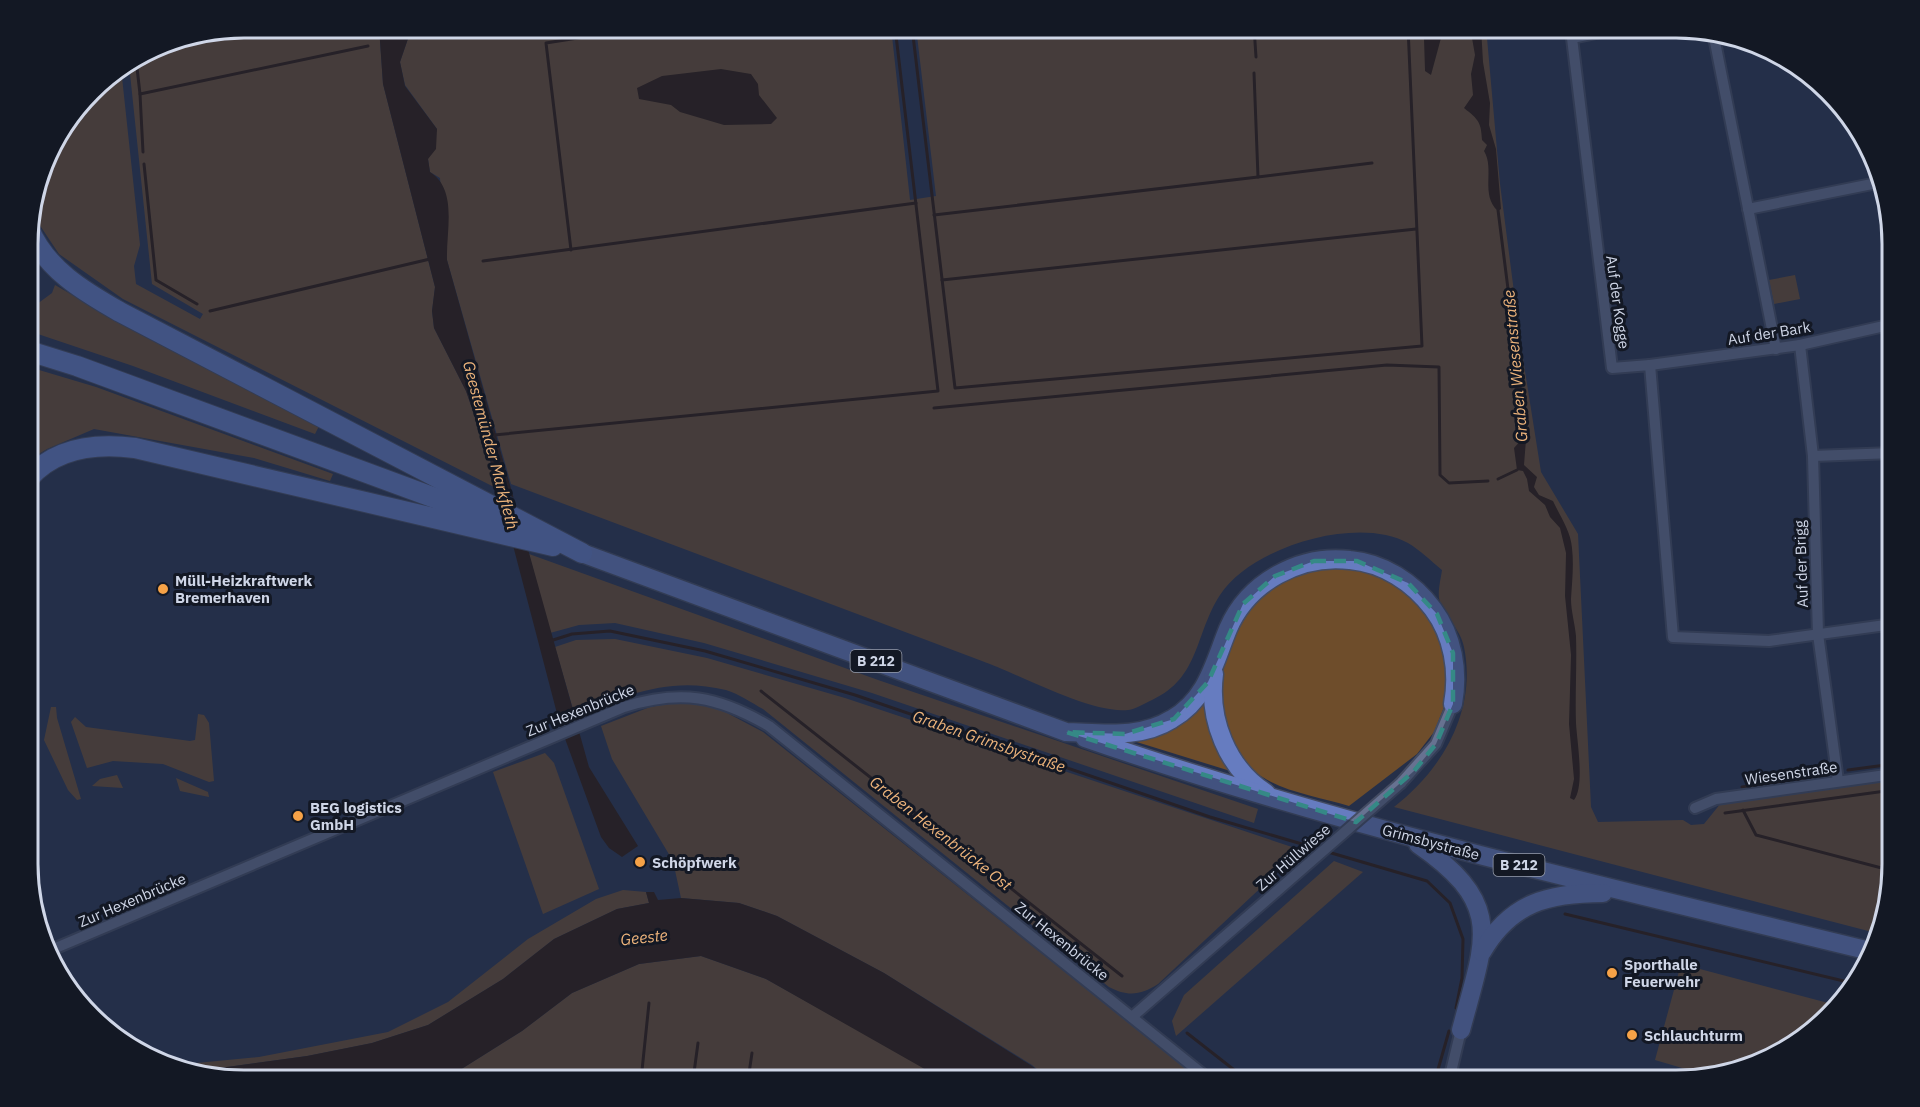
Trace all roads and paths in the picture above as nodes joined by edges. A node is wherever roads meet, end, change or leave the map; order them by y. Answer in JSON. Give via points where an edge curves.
{"nodes":[{"id":1,"x":1572,"y":38,"type":"edge"},
{"id":2,"x":1715,"y":42,"type":"edge"},
{"id":3,"x":1874,"y":184,"type":"edge"},
{"id":4,"x":1748,"y":209,"type":"junction"},
{"id":5,"x":38,"y":245,"type":"edge"},
{"id":6,"x":1882,"y":326,"type":"edge"},
{"id":7,"x":1800,"y":345,"type":"junction"},
{"id":8,"x":1776,"y":349,"type":"junction"},
{"id":9,"x":38,"y":355,"type":"edge"},
{"id":10,"x":1650,"y":365,"type":"junction"},
{"id":11,"x":1882,"y":453,"type":"edge"},
{"id":12,"x":1813,"y":456,"type":"junction"},
{"id":13,"x":38,"y":470,"type":"edge"},
{"id":14,"x":493,"y":519,"type":"junction"},
{"id":15,"x":582,"y":553,"type":"joint"},
{"id":16,"x":1882,"y":625,"type":"edge"},
{"id":17,"x":1818,"y":634,"type":"junction"},
{"id":18,"x":1215,"y":666,"type":"junction"},
{"id":19,"x":1453,"y":704,"type":"joint"},
{"id":20,"x":1066,"y":732,"type":"junction"},
{"id":21,"x":1882,"y":775,"type":"edge"},
{"id":22,"x":1838,"y":781,"type":"junction"},
{"id":23,"x":1277,"y":800,"type":"junction"},
{"id":24,"x":1695,"y":808,"type":"dead end"},
{"id":25,"x":1407,"y":837,"type":"junction"},
{"id":26,"x":1631,"y":893,"type":"junction"},
{"id":27,"x":56,"y":948,"type":"edge"},
{"id":28,"x":1863,"y":949,"type":"edge"},
{"id":29,"x":1482,"y":954,"type":"junction"},
{"id":30,"x":1132,"y":1017,"type":"junction"},
{"id":31,"x":1461,"y":1030,"type":"joint"},
{"id":32,"x":1197,"y":1069,"type":"edge"},
{"id":33,"x":1452,"y":1069,"type":"edge"}],
"edges":[{"from":1,"to":10,"type":"street","name":"Auf der Kogge","via":[[1612,368]]},
{"from":2,"to":4,"type":"street"},
{"from":3,"to":4,"type":"street"},
{"from":4,"to":8,"type":"street"},
{"from":5,"to":14,"type":"highway","via":[[57,269],[103,303]]},
{"from":6,"to":7,"type":"street","name":"Auf der Bark"},
{"from":7,"to":8,"type":"street","name":"Auf der Bark"},
{"from":7,"to":12,"type":"street","name":"Auf der Brigg"},
{"from":8,"to":10,"type":"street","name":"Auf der Bark"},
{"from":9,"to":14,"type":"highway"},
{"from":10,"to":17,"type":"street","via":[[1673,637],[1769,641]]},
{"from":11,"to":12,"type":"street"},
{"from":12,"to":17,"type":"street","name":"Auf der Brigg"},
{"from":13,"to":14,"type":"highway","via":[[57,456],[86,447],[117,445]]},
{"from":14,"to":15,"type":"highway"},
{"from":15,"to":20,"type":"highway","number":"B 212"},
{"from":16,"to":17,"type":"street"},
{"from":17,"to":22,"type":"street","name":"Auf der Brigg"},
{"from":18,"to":19,"type":"highway","via":[[1235,616],[1263,584],[1300,564],[1328,559],[1357,561],[1384,568],[1402,579],[1437,614],[1453,653]]},
{"from":18,"to":20,"type":"highway","via":[[1204,689],[1187,708],[1158,726],[1125,734]]},
{"from":18,"to":23,"type":"highway","via":[[1213,701],[1220,735],[1237,766]]},
{"from":19,"to":30,"type":"street","name":"Zur Hüllwiese","bridge":true,"via":[[1436,744],[1401,783]]},
{"from":20,"to":23,"type":"highway","name":"Grimsbystraße","number":"B 212"},
{"from":21,"to":22,"type":"street","name":"Wiesenstraße"},
{"from":22,"to":24,"type":"street","name":"Wiesenstraße","via":[[1716,799]]},
{"from":23,"to":25,"type":"highway","name":"Grimsbystraße","number":"B 212"},
{"from":25,"to":26,"type":"highway","name":"Grimsbystraße","number":"B 212"},
{"from":25,"to":29,"type":"highway","via":[[1448,865],[1467,885],[1479,911]]},
{"from":26,"to":28,"type":"highway","name":"Grimsbystraße","number":"B 212"},
{"from":26,"to":29,"type":"highway","via":[[1576,893],[1532,903],[1503,924]]},
{"from":27,"to":30,"type":"street","name":"Zur Hexenbrücke","via":[[585,723],[646,700],[672,696],[719,702],[769,726]]},
{"from":29,"to":31,"type":"highway"},
{"from":30,"to":32,"type":"street","name":"Zur Hexenbrücke"},
{"from":31,"to":33,"type":"street"}]}
